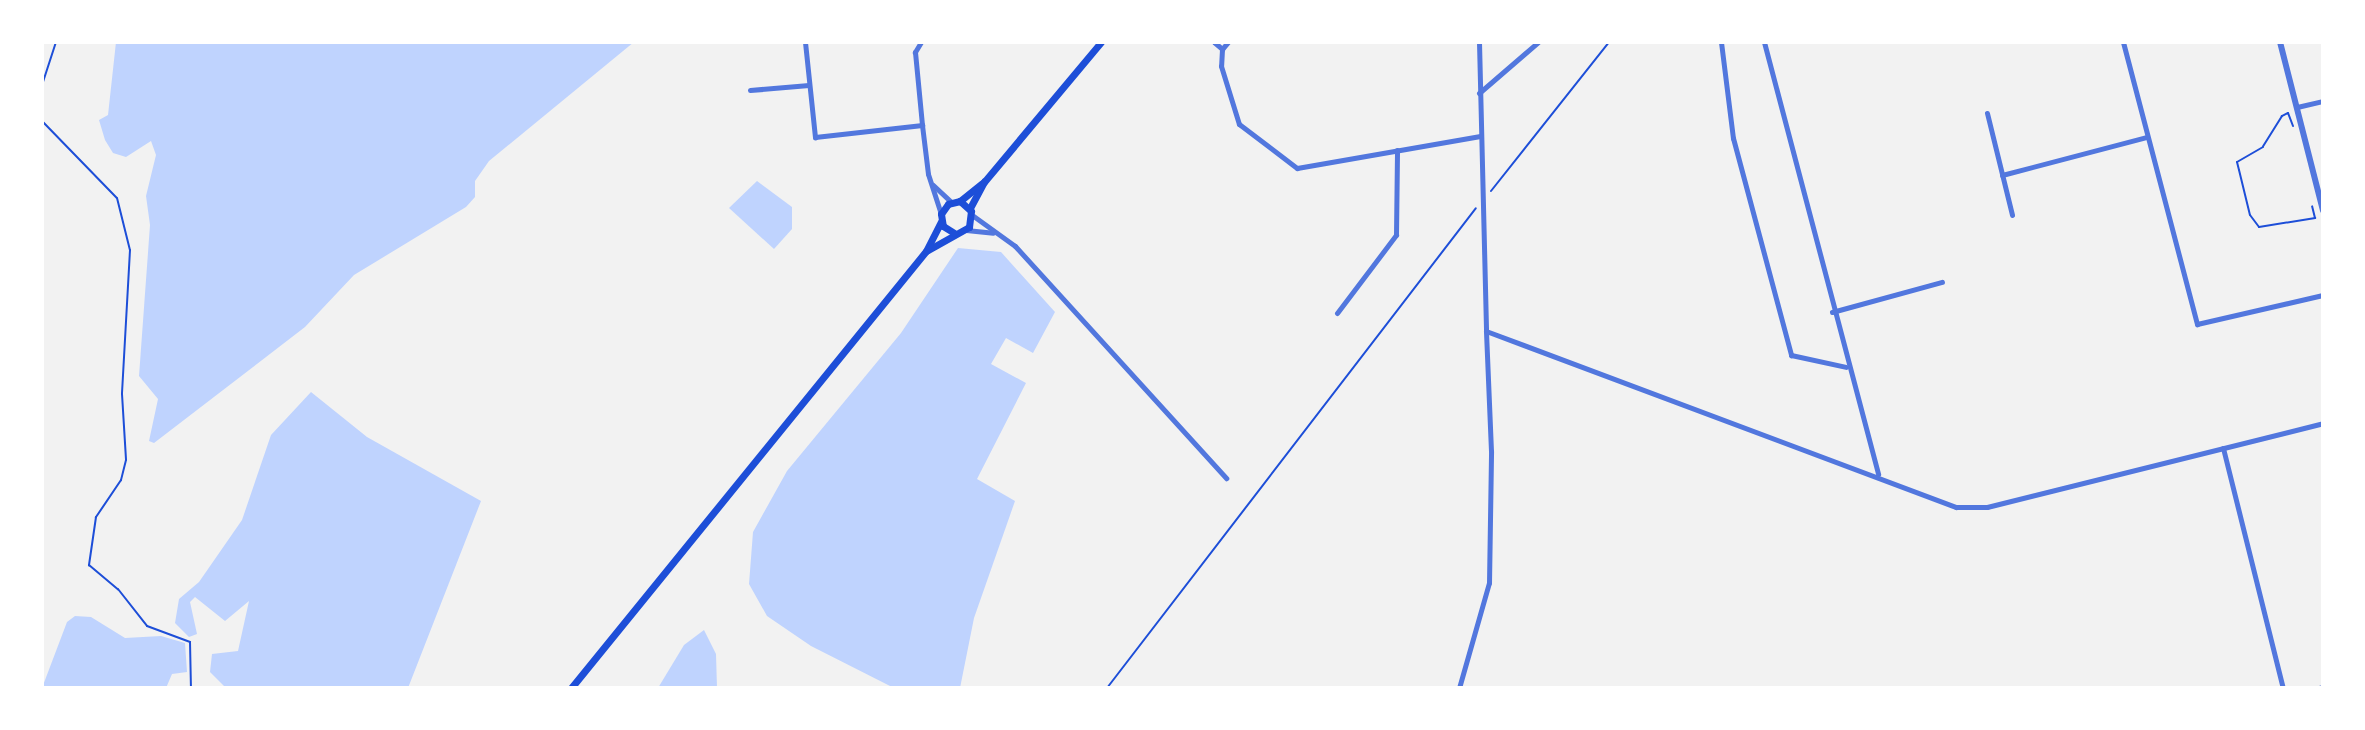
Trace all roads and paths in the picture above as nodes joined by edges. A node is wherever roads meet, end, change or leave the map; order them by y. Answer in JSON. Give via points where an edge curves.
{"nodes":[{"id":1,"x":56,"y":42,"type":"edge"},
{"id":2,"x":805,"y":42,"type":"edge"},
{"id":3,"x":921,"y":42,"type":"edge"},
{"id":4,"x":1101,"y":42,"type":"edge"},
{"id":5,"x":1214,"y":42,"type":"edge"},
{"id":6,"x":1228,"y":42,"type":"edge"},
{"id":7,"x":1479,"y":42,"type":"edge"},
{"id":8,"x":1538,"y":42,"type":"edge"},
{"id":9,"x":1609,"y":42,"type":"edge"},
{"id":10,"x":1721,"y":42,"type":"edge"},
{"id":11,"x":1764,"y":42,"type":"edge"},
{"id":12,"x":2123,"y":42,"type":"edge"},
{"id":13,"x":2280,"y":42,"type":"edge"},
{"id":14,"x":1222,"y":49,"type":"junction"},
{"id":15,"x":42,"y":85,"type":"edge"},
{"id":16,"x":809,"y":85,"type":"junction"},
{"id":17,"x":750,"y":90,"type":"dead end"},
{"id":18,"x":1479,"y":94,"type":"junction"},
{"id":19,"x":2323,"y":101,"type":"edge"},
{"id":20,"x":2297,"y":107,"type":"junction"},
{"id":21,"x":1987,"y":113,"type":"dead end"},
{"id":22,"x":42,"y":121,"type":"edge"},
{"id":23,"x":922,"y":125,"type":"junction"},
{"id":24,"x":2301,"y":126,"type":"junction"},
{"id":25,"x":1480,"y":136,"type":"junction"},
{"id":26,"x":2147,"y":137,"type":"junction"},
{"id":27,"x":1397,"y":150,"type":"junction"},
{"id":28,"x":2002,"y":175,"type":"junction"},
{"id":29,"x":984,"y":182,"type":"junction"},
{"id":30,"x":932,"y":184,"type":"junction"},
{"id":31,"x":1482,"y":201,"type":"junction"},
{"id":32,"x":956,"y":202,"type":"junction"},
{"id":33,"x":2322,"y":207,"type":"edge"},
{"id":34,"x":971,"y":212,"type":"junction"},
{"id":35,"x":2012,"y":215,"type":"dead end"},
{"id":36,"x":941,"y":218,"type":"junction"},
{"id":37,"x":966,"y":230,"type":"junction"},
{"id":38,"x":954,"y":233,"type":"junction"},
{"id":39,"x":994,"y":233,"type":"junction"},
{"id":40,"x":926,"y":251,"type":"junction"},
{"id":41,"x":1942,"y":282,"type":"dead end"},
{"id":42,"x":2323,"y":295,"type":"edge"},
{"id":43,"x":1832,"y":312,"type":"junction"},
{"id":44,"x":1337,"y":313,"type":"dead end"},
{"id":45,"x":1486,"y":331,"type":"junction"},
{"id":46,"x":1846,"y":367,"type":"junction"},
{"id":47,"x":2323,"y":423,"type":"edge"},
{"id":48,"x":2223,"y":448,"type":"junction"},
{"id":49,"x":1879,"y":475,"type":"junction"},
{"id":50,"x":1226,"y":478,"type":"dead end"},
{"id":51,"x":191,"y":688,"type":"edge"},
{"id":52,"x":571,"y":688,"type":"edge"},
{"id":53,"x":1107,"y":688,"type":"edge"},
{"id":54,"x":1459,"y":688,"type":"edge"},
{"id":55,"x":2283,"y":688,"type":"edge"}],
"edges":[{"from":1,"to":15,"type":"path"},
{"from":2,"to":16,"type":"street"},
{"from":3,"to":23,"type":"street","via":[[915,52]]},
{"from":4,"to":29,"type":"main road"},
{"from":5,"to":14,"type":"street"},
{"from":6,"to":14,"type":"street"},
{"from":7,"to":18,"type":"street"},
{"from":8,"to":18,"type":"street"},
{"from":9,"to":31,"type":"path"},
{"from":10,"to":46,"type":"street","via":[[1733,138],[1791,355]]},
{"from":11,"to":43,"type":"street"},
{"from":12,"to":26,"type":"street"},
{"from":13,"to":20,"type":"street"},
{"from":14,"to":27,"type":"street","via":[[1221,66],[1239,124],[1297,168]]},
{"from":16,"to":17,"type":"street"},
{"from":16,"to":23,"type":"street","via":[[815,137]]},
{"from":18,"to":25,"type":"street"},
{"from":19,"to":20,"type":"street"},
{"from":20,"to":24,"type":"street"},
{"from":21,"to":28,"type":"street"},
{"from":22,"to":51,"type":"path","via":[[117,198],[130,250],[122,394],[126,460],[121,480],[96,517],[89,565],[118,589],[147,626],[192,644]]},
{"from":23,"to":30,"type":"street"},
{"from":24,"to":33,"type":"street"},
{"from":24,"to":33,"type":"path","via":[[2294,129],[2288,113],[2282,116],[2263,147],[2237,162],[2250,215],[2259,227],[2275,228],[2315,218],[2312,206]]},
{"from":25,"to":27,"type":"street"},
{"from":25,"to":31,"type":"street"},
{"from":26,"to":28,"type":"street"},
{"from":26,"to":42,"type":"street","via":[[2197,324]]},
{"from":27,"to":44,"type":"street","via":[[1396,235]]},
{"from":28,"to":35,"type":"street"},
{"from":29,"to":32,"type":"main road"},
{"from":29,"to":34,"type":"main road"},
{"from":30,"to":32,"type":"street"},
{"from":30,"to":36,"type":"street"},
{"from":31,"to":45,"type":"street"},
{"from":31,"to":53,"type":"path"},
{"from":32,"to":34,"type":"main road"},
{"from":32,"to":36,"type":"main road"},
{"from":34,"to":37,"type":"main road"},
{"from":34,"to":39,"type":"street"},
{"from":36,"to":38,"type":"main road"},
{"from":36,"to":40,"type":"main road"},
{"from":37,"to":38,"type":"main road"},
{"from":37,"to":39,"type":"street"},
{"from":38,"to":40,"type":"main road"},
{"from":39,"to":50,"type":"street","via":[[1015,246]]},
{"from":40,"to":52,"type":"main road"},
{"from":41,"to":43,"type":"street"},
{"from":43,"to":46,"type":"street"},
{"from":45,"to":49,"type":"street"},
{"from":45,"to":54,"type":"street","via":[[1489,583]]},
{"from":46,"to":49,"type":"street"},
{"from":47,"to":48,"type":"street"},
{"from":48,"to":49,"type":"street","via":[[1987,507],[1956,507]]},
{"from":48,"to":55,"type":"street"}]}
